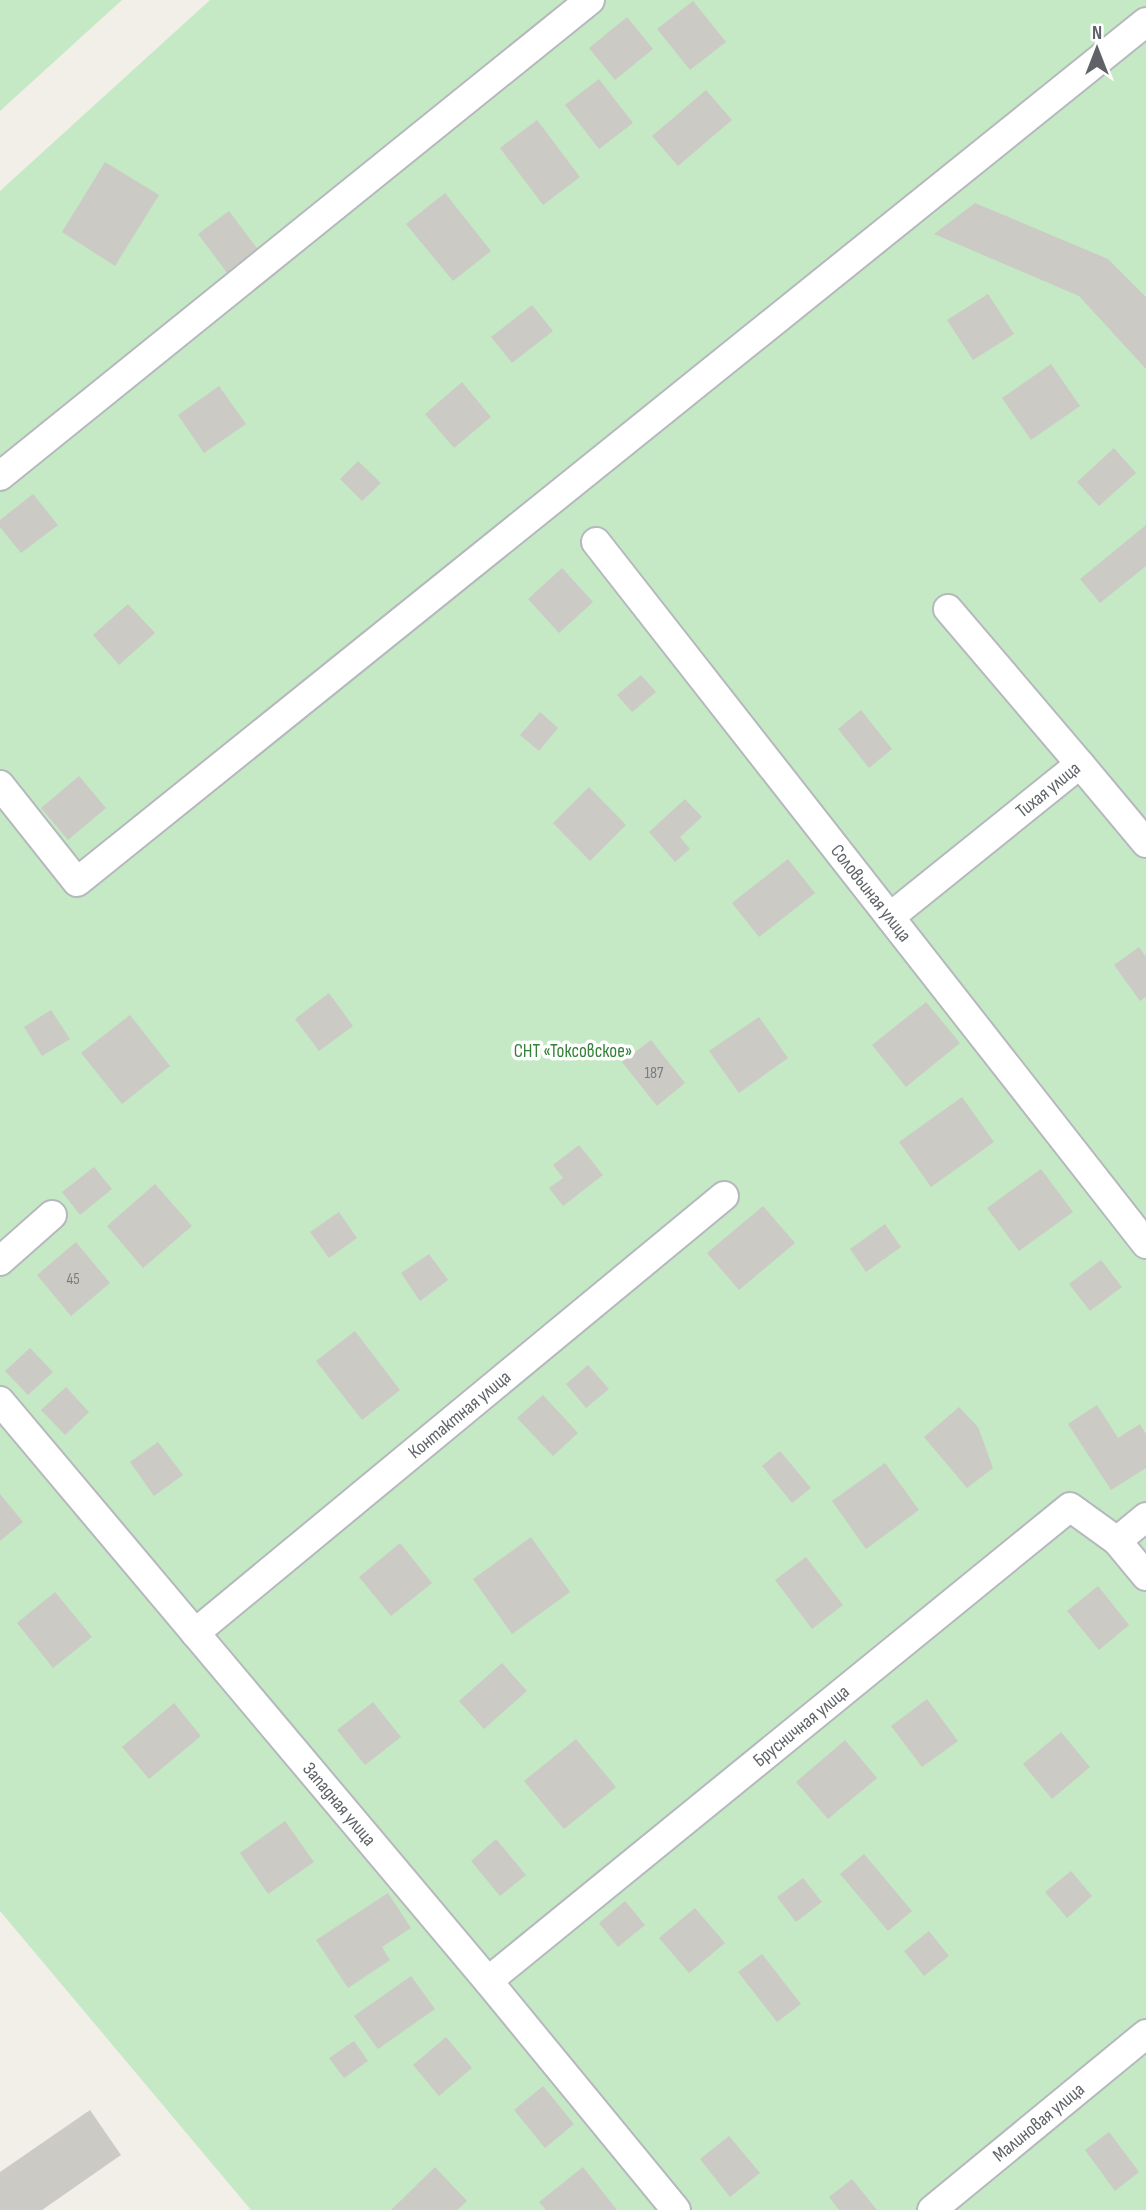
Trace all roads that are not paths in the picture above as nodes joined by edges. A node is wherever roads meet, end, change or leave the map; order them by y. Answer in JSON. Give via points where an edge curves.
{"nodes":[{"id":1,"x":590,"y":0,"type":"edge"},
{"id":2,"x":1146,"y":22,"type":"edge"},
{"id":3,"x":0,"y":476,"type":"edge"},
{"id":4,"x":596,"y":542,"type":"dead end"},
{"id":5,"x":948,"y":609,"type":"dead end"},
{"id":6,"x":1080,"y":764,"type":"junction"},
{"id":7,"x":0,"y":785,"type":"edge"},
{"id":8,"x":1146,"y":843,"type":"edge"},
{"id":9,"x":890,"y":917,"type":"junction"},
{"id":10,"x":724,"y":1196,"type":"dead end"},
{"id":11,"x":52,"y":1215,"type":"dead end"},
{"id":12,"x":1146,"y":1244,"type":"edge"},
{"id":13,"x":0,"y":1261,"type":"edge"},
{"id":14,"x":0,"y":1401,"type":"edge"},
{"id":15,"x":1146,"y":1517,"type":"edge"},
{"id":16,"x":1117,"y":1541,"type":"junction"},
{"id":17,"x":1146,"y":1576,"type":"edge"},
{"id":18,"x":195,"y":1633,"type":"junction"},
{"id":19,"x":488,"y":1981,"type":"junction"},
{"id":20,"x":1146,"y":2034,"type":"edge"},
{"id":21,"x":676,"y":2210,"type":"edge"},
{"id":22,"x":932,"y":2210,"type":"edge"}],
"edges":[{"from":1,"to":3,"type":"street"},
{"from":2,"to":7,"type":"street","via":[[77,881]]},
{"from":4,"to":9,"type":"street","name":"Соловьиная улица"},
{"from":5,"to":6,"type":"street","name":"Тихая улица"},
{"from":6,"to":8,"type":"street"},
{"from":6,"to":9,"type":"street","name":"Тихая улица"},
{"from":9,"to":12,"type":"street","name":"Соловьиная улица"},
{"from":10,"to":18,"type":"street","name":"Контактная улица"},
{"from":11,"to":13,"type":"street"},
{"from":14,"to":18,"type":"street","name":"Западная улица"},
{"from":15,"to":16,"type":"street"},
{"from":16,"to":17,"type":"street"},
{"from":16,"to":19,"type":"street","name":"Брусничная улица","via":[[1070,1507]]},
{"from":18,"to":19,"type":"street","name":"Западная улица"},
{"from":19,"to":21,"type":"street","name":"Западная улица"},
{"from":20,"to":22,"type":"street","name":"Малиновая улица"}]}
